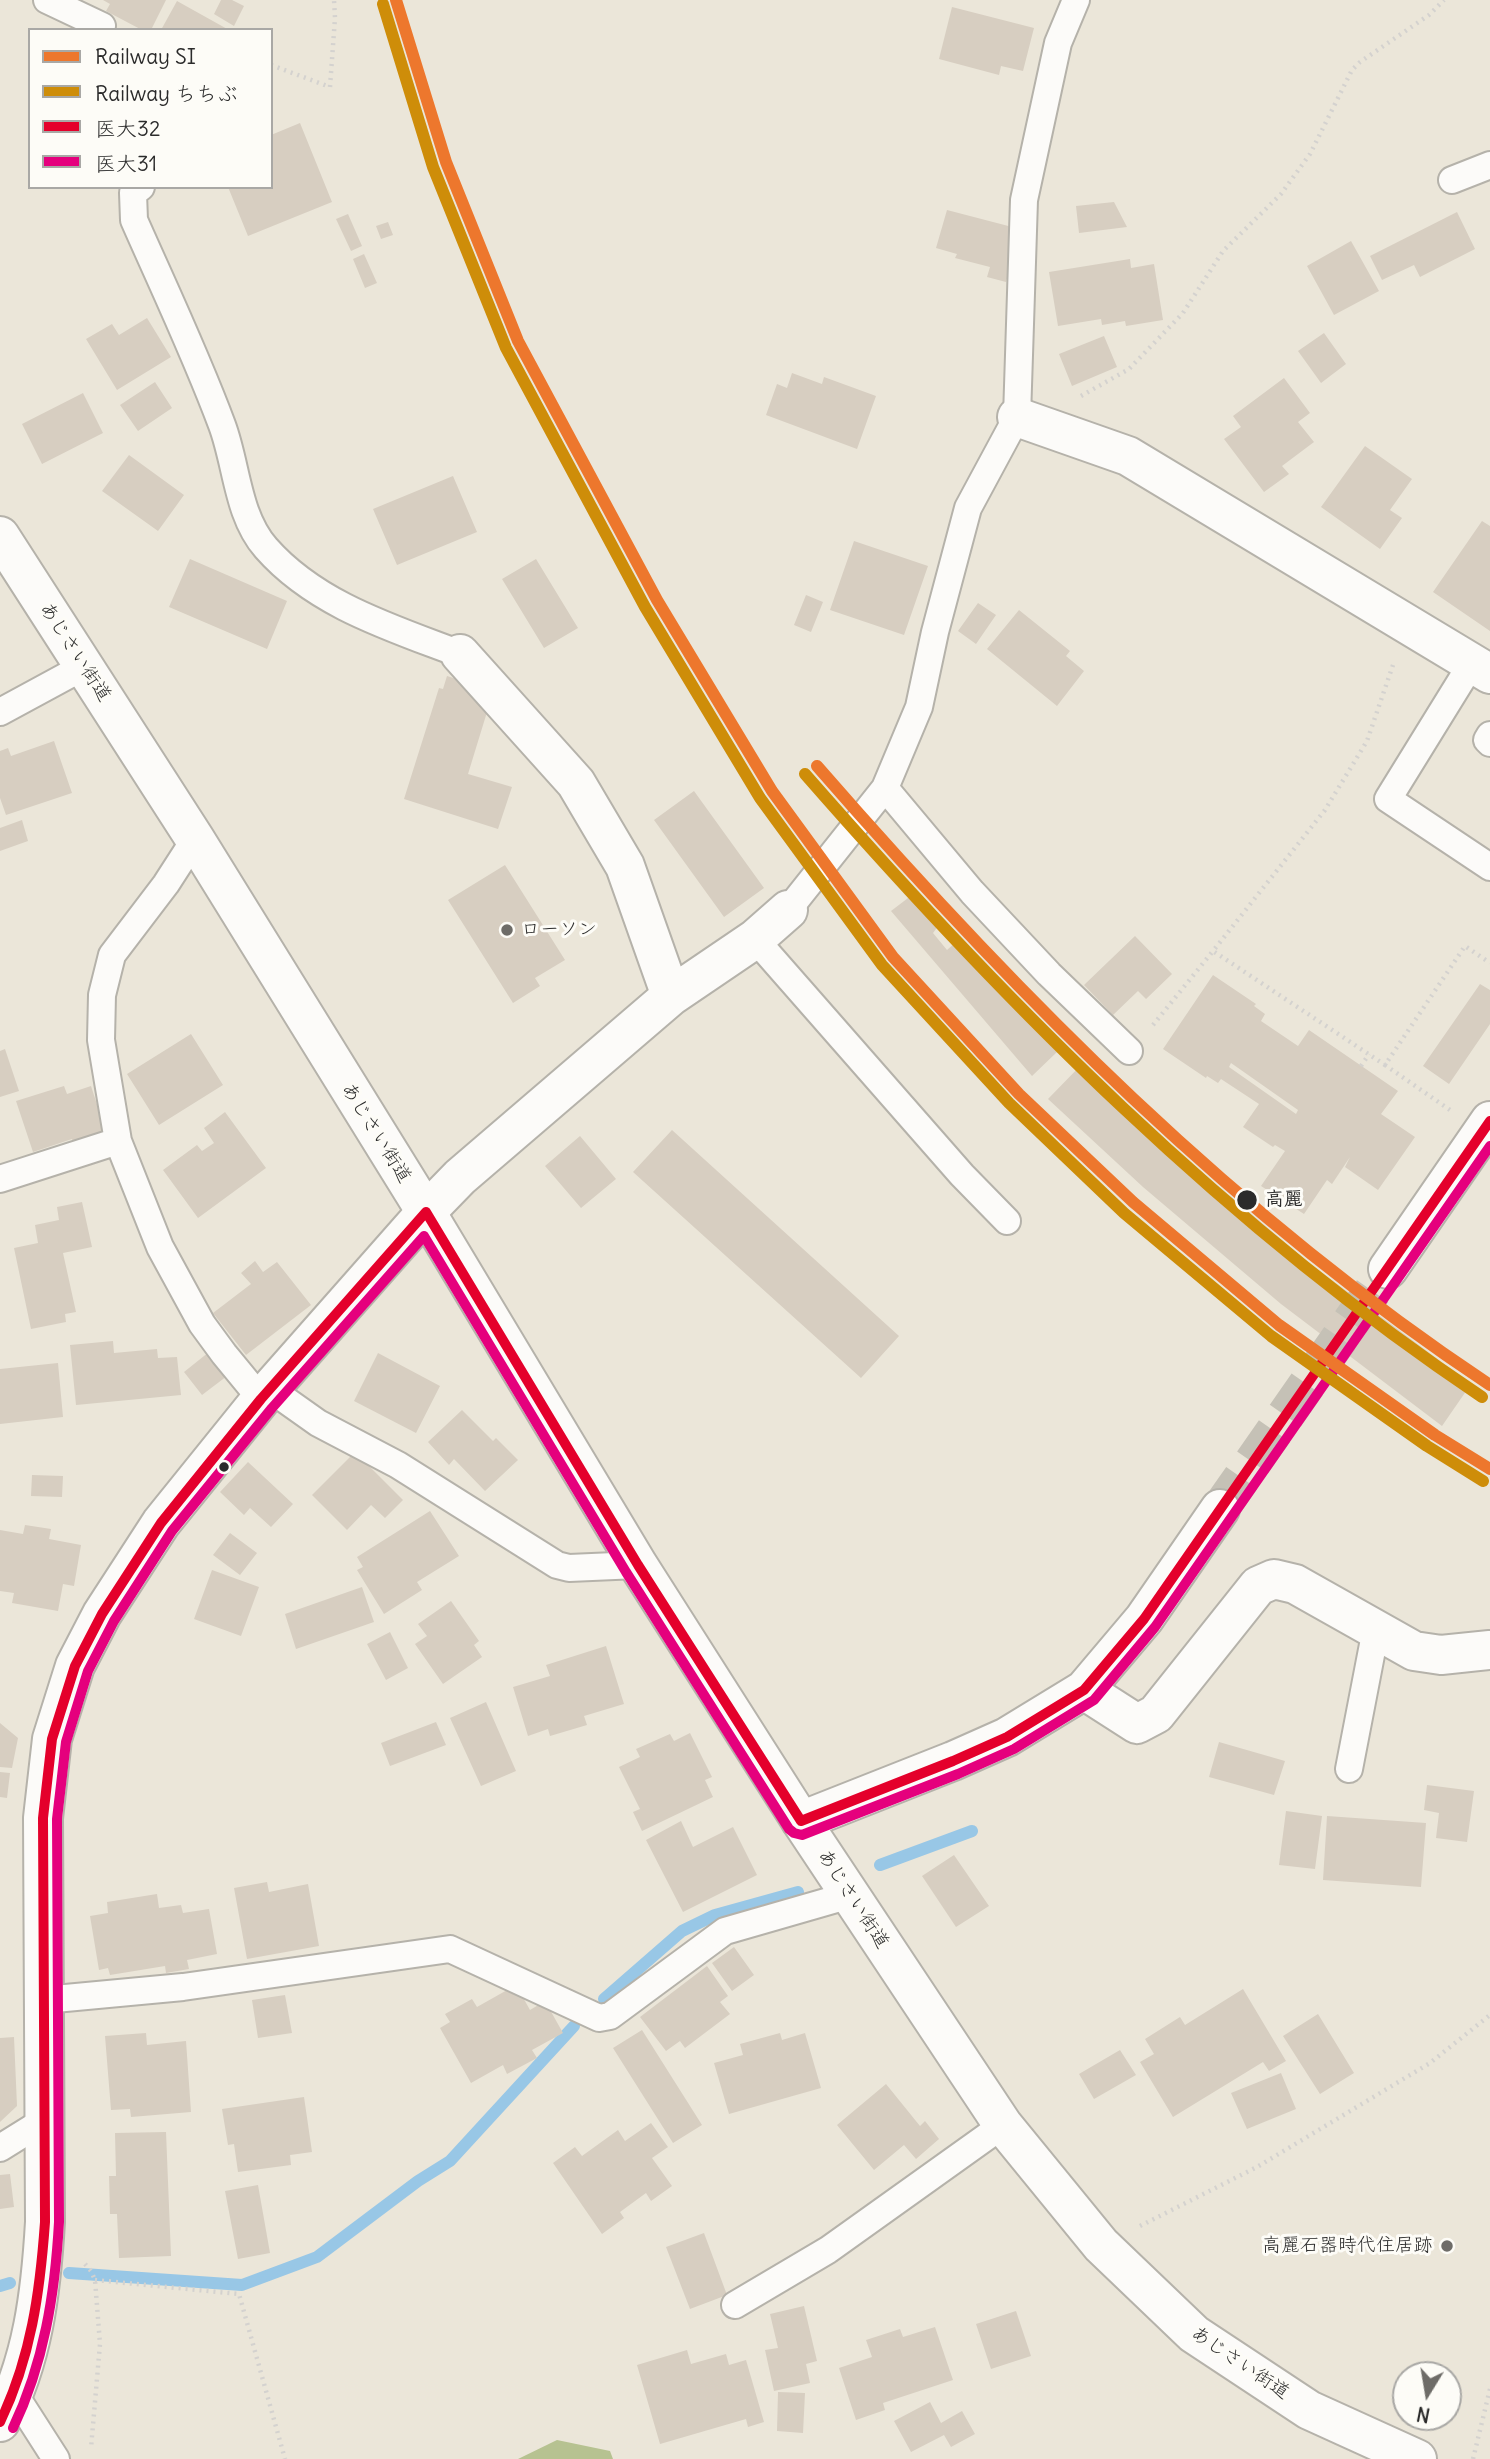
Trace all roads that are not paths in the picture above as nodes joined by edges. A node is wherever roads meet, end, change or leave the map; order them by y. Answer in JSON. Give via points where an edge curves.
{"nodes":[{"id":1,"x":47,"y":0,"type":"edge"},
{"id":2,"x":1076,"y":0,"type":"edge"},
{"id":3,"x":102,"y":26,"type":"dead end"},
{"id":4,"x":1490,"y":165,"type":"edge"},
{"id":5,"x":1452,"y":180,"type":"dead end"},
{"id":6,"x":138,"y":189,"type":"edge"},
{"id":7,"x":1024,"y":420,"type":"junction"},
{"id":8,"x":0,"y":536,"type":"edge"},
{"id":9,"x":460,"y":654,"type":"joint"},
{"id":10,"x":85,"y":666,"type":"junction"},
{"id":11,"x":1481,"y":669,"type":"edge"},
{"id":12,"x":0,"y":712,"type":"edge"},
{"id":13,"x":1490,"y":735,"type":"edge"},
{"id":14,"x":1490,"y":743,"type":"edge"},
{"id":15,"x":885,"y":789,"type":"junction"},
{"id":16,"x":195,"y":838,"type":"junction"},
{"id":17,"x":1490,"y":867,"type":"edge"},
{"id":18,"x":788,"y":910,"type":"joint"},
{"id":19,"x":755,"y":939,"type":"junction"},
{"id":20,"x":671,"y":996,"type":"junction"},
{"id":21,"x":1129,"y":1051,"type":"dead end"},
{"id":22,"x":1490,"y":1121,"type":"edge"},
{"id":23,"x":118,"y":1141,"type":"junction"},
{"id":24,"x":0,"y":1179,"type":"edge"},
{"id":25,"x":426,"y":1212,"type":"junction"},
{"id":26,"x":1007,"y":1221,"type":"dead end"},
{"id":27,"x":1388,"y":1269,"type":"tunnel mouth"},
{"id":28,"x":265,"y":1394,"type":"junction"},
{"id":29,"x":1220,"y":1509,"type":"tunnel mouth"},
{"id":30,"x":638,"y":1565,"type":"junction"},
{"id":31,"x":1376,"y":1629,"type":"junction"},
{"id":32,"x":1490,"y":1650,"type":"edge"},
{"id":33,"x":1084,"y":1690,"type":"junction"},
{"id":34,"x":1349,"y":1769,"type":"dead end"},
{"id":35,"x":801,"y":1821,"type":"junction"},
{"id":36,"x":850,"y":1895,"type":"junction"},
{"id":37,"x":44,"y":2000,"type":"junction"},
{"id":38,"x":45,"y":2120,"type":"junction"},
{"id":39,"x":1003,"y":2125,"type":"junction"},
{"id":40,"x":0,"y":2148,"type":"edge"},
{"id":41,"x":735,"y":2305,"type":"dead end"},
{"id":42,"x":7,"y":2408,"type":"edge"},
{"id":43,"x":1406,"y":2457,"type":"edge"},
{"id":44,"x":56,"y":2459,"type":"edge"}],
"edges":[{"from":1,"to":3,"type":"lane"},
{"from":2,"to":7,"type":"lane","via":[[1058,43],[1024,200]]},
{"from":4,"to":5,"type":"lane"},
{"from":6,"to":9,"type":"lane","via":[[133,193],[134,220],[223,427],[250,526],[286,568],[319,594]]},
{"from":7,"to":11,"type":"main road","via":[[1128,456]]},
{"from":7,"to":15,"type":"lane","via":[[968,508],[919,707]]},
{"from":8,"to":10,"type":"main road","name":"あじさい街道"},
{"from":9,"to":20,"type":"main road","via":[[576,783],[625,866]]},
{"from":10,"to":12,"type":"lane"},
{"from":10,"to":16,"type":"main road","name":"あじさい街道"},
{"from":11,"to":17,"type":"lane","via":[[1388,799]]},
{"from":13,"to":14,"type":"lane"},
{"from":15,"to":18,"type":"lane"},
{"from":15,"to":21,"type":"lane","via":[[972,892]]},
{"from":16,"to":23,"type":"lane","via":[[112,955],[102,995],[101,1040]]},
{"from":16,"to":25,"type":"main road","name":"あじさい街道"},
{"from":18,"to":19,"type":"main road"},
{"from":19,"to":20,"type":"main road"},
{"from":19,"to":26,"type":"lane"},
{"from":20,"to":25,"type":"main road","via":[[460,1177]]},
{"from":22,"to":27,"type":"main road"},
{"from":23,"to":24,"type":"lane"},
{"from":23,"to":28,"type":"lane","via":[[160,1247],[196,1313],[224,1354]]},
{"from":25,"to":28,"type":"main road"},
{"from":25,"to":30,"type":"main road","name":"あじさい街道"},
{"from":28,"to":30,"type":"lane","via":[[398,1465],[557,1565]]},
{"from":28,"to":37,"type":"main road","via":[[161,1523],[102,1614],[75,1666],[52,1739],[43,1818]]},
{"from":29,"to":33,"type":"main road","via":[[1144,1619]]},
{"from":30,"to":35,"type":"main road","name":"あじさい街道"},
{"from":31,"to":32,"type":"main road","via":[[1414,1651],[1441,1655]]},
{"from":31,"to":33,"type":"main road","via":[[1295,1584],[1274,1579],[1258,1586],[1156,1714],[1137,1724]]},
{"from":31,"to":34,"type":"lane"},
{"from":33,"to":35,"type":"main road","via":[[996,1742]]},
{"from":35,"to":36,"type":"main road","name":"あじさい街道"},
{"from":36,"to":37,"type":"lane","via":[[725,1931],[610,2016],[599,2018],[450,1949],[183,1987]]},
{"from":36,"to":39,"type":"main road","name":"あじさい街道"},
{"from":37,"to":38,"type":"main road"},
{"from":38,"to":40,"type":"lane"},
{"from":38,"to":42,"type":"main road","via":[[42,2267],[35,2320]]},
{"from":39,"to":41,"type":"lane","via":[[828,2250]]},
{"from":39,"to":43,"type":"main road","name":"あじさい街道","via":[[1101,2245],[1194,2334],[1308,2410]]},
{"from":42,"to":44,"type":"lane"}]}
